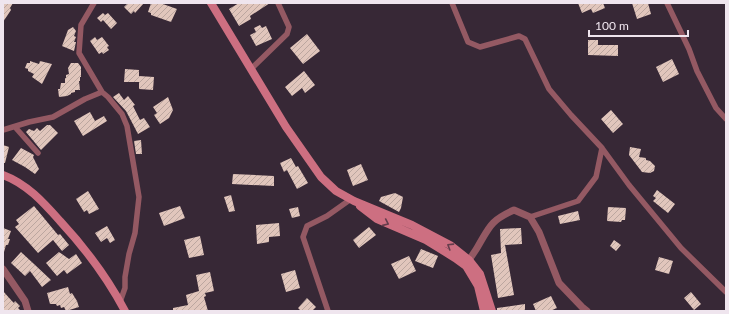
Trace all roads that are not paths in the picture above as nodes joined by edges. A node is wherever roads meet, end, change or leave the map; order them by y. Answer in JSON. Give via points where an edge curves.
{"nodes":[{"id":1,"x":94,"y":3,"type":"edge"},
{"id":2,"x":211,"y":3,"type":"edge"},
{"id":3,"x":278,"y":3,"type":"edge"},
{"id":4,"x":452,"y":3,"type":"edge"},
{"id":5,"x":667,"y":3,"type":"edge"},
{"id":6,"x":252,"y":69,"type":"junction"},
{"id":7,"x":102,"y":92,"type":"junction"},
{"id":8,"x":726,"y":119,"type":"edge"},
{"id":9,"x":15,"y":127,"type":"junction"},
{"id":10,"x":3,"y":130,"type":"edge"},
{"id":11,"x":602,"y":148,"type":"junction"},
{"id":12,"x":38,"y":153,"type":"dead end"},
{"id":13,"x":6,"y":176,"type":"edge"},
{"id":14,"x":353,"y":200,"type":"junction"},
{"id":15,"x":530,"y":217,"type":"junction"},
{"id":16,"x":467,"y":263,"type":"junction"},
{"id":17,"x":3,"y":269,"type":"edge"},
{"id":18,"x":726,"y":292,"type":"edge"},
{"id":19,"x":120,"y":302,"type":"junction"},
{"id":20,"x":28,"y":311,"type":"edge"},
{"id":21,"x":125,"y":311,"type":"edge"},
{"id":22,"x":328,"y":311,"type":"edge"},
{"id":23,"x":484,"y":311,"type":"edge"},
{"id":24,"x":492,"y":311,"type":"edge"},
{"id":25,"x":587,"y":311,"type":"edge"}],
"edges":[{"from":1,"to":7,"type":"street","via":[[81,24],[79,53]]},
{"from":2,"to":6,"type":"main road"},
{"from":3,"to":6,"type":"street","via":[[289,27],[287,34]]},
{"from":4,"to":11,"type":"street","via":[[468,42],[480,47],[519,36],[525,39],[549,89]]},
{"from":5,"to":8,"type":"street","via":[[697,71],[716,108]]},
{"from":6,"to":14,"type":"main road","via":[[286,127],[321,177],[336,191]]},
{"from":7,"to":9,"type":"street","via":[[54,118]]},
{"from":7,"to":19,"type":"street","via":[[122,114],[139,197],[135,233],[128,254],[125,288]]},
{"from":9,"to":10,"type":"street"},
{"from":9,"to":12,"type":"street"},
{"from":11,"to":15,"type":"street","via":[[596,177],[578,201]]},
{"from":11,"to":18,"type":"street","via":[[681,248]]},
{"from":13,"to":19,"type":"main road","via":[[28,188],[44,203],[84,248]]},
{"from":14,"to":16,"type":"main road","via":[[412,225],[450,245]]},
{"from":14,"to":22,"type":"street","via":[[307,226],[303,237]]},
{"from":15,"to":16,"type":"street","via":[[514,210],[500,217],[485,232]]},
{"from":15,"to":25,"type":"street","via":[[539,232],[559,283]]},
{"from":16,"to":23,"type":"main road","via":[[478,286]]},
{"from":16,"to":24,"type":"main road","via":[[480,274]]},
{"from":17,"to":20,"type":"street","via":[[25,301]]},
{"from":19,"to":21,"type":"main road"}]}
